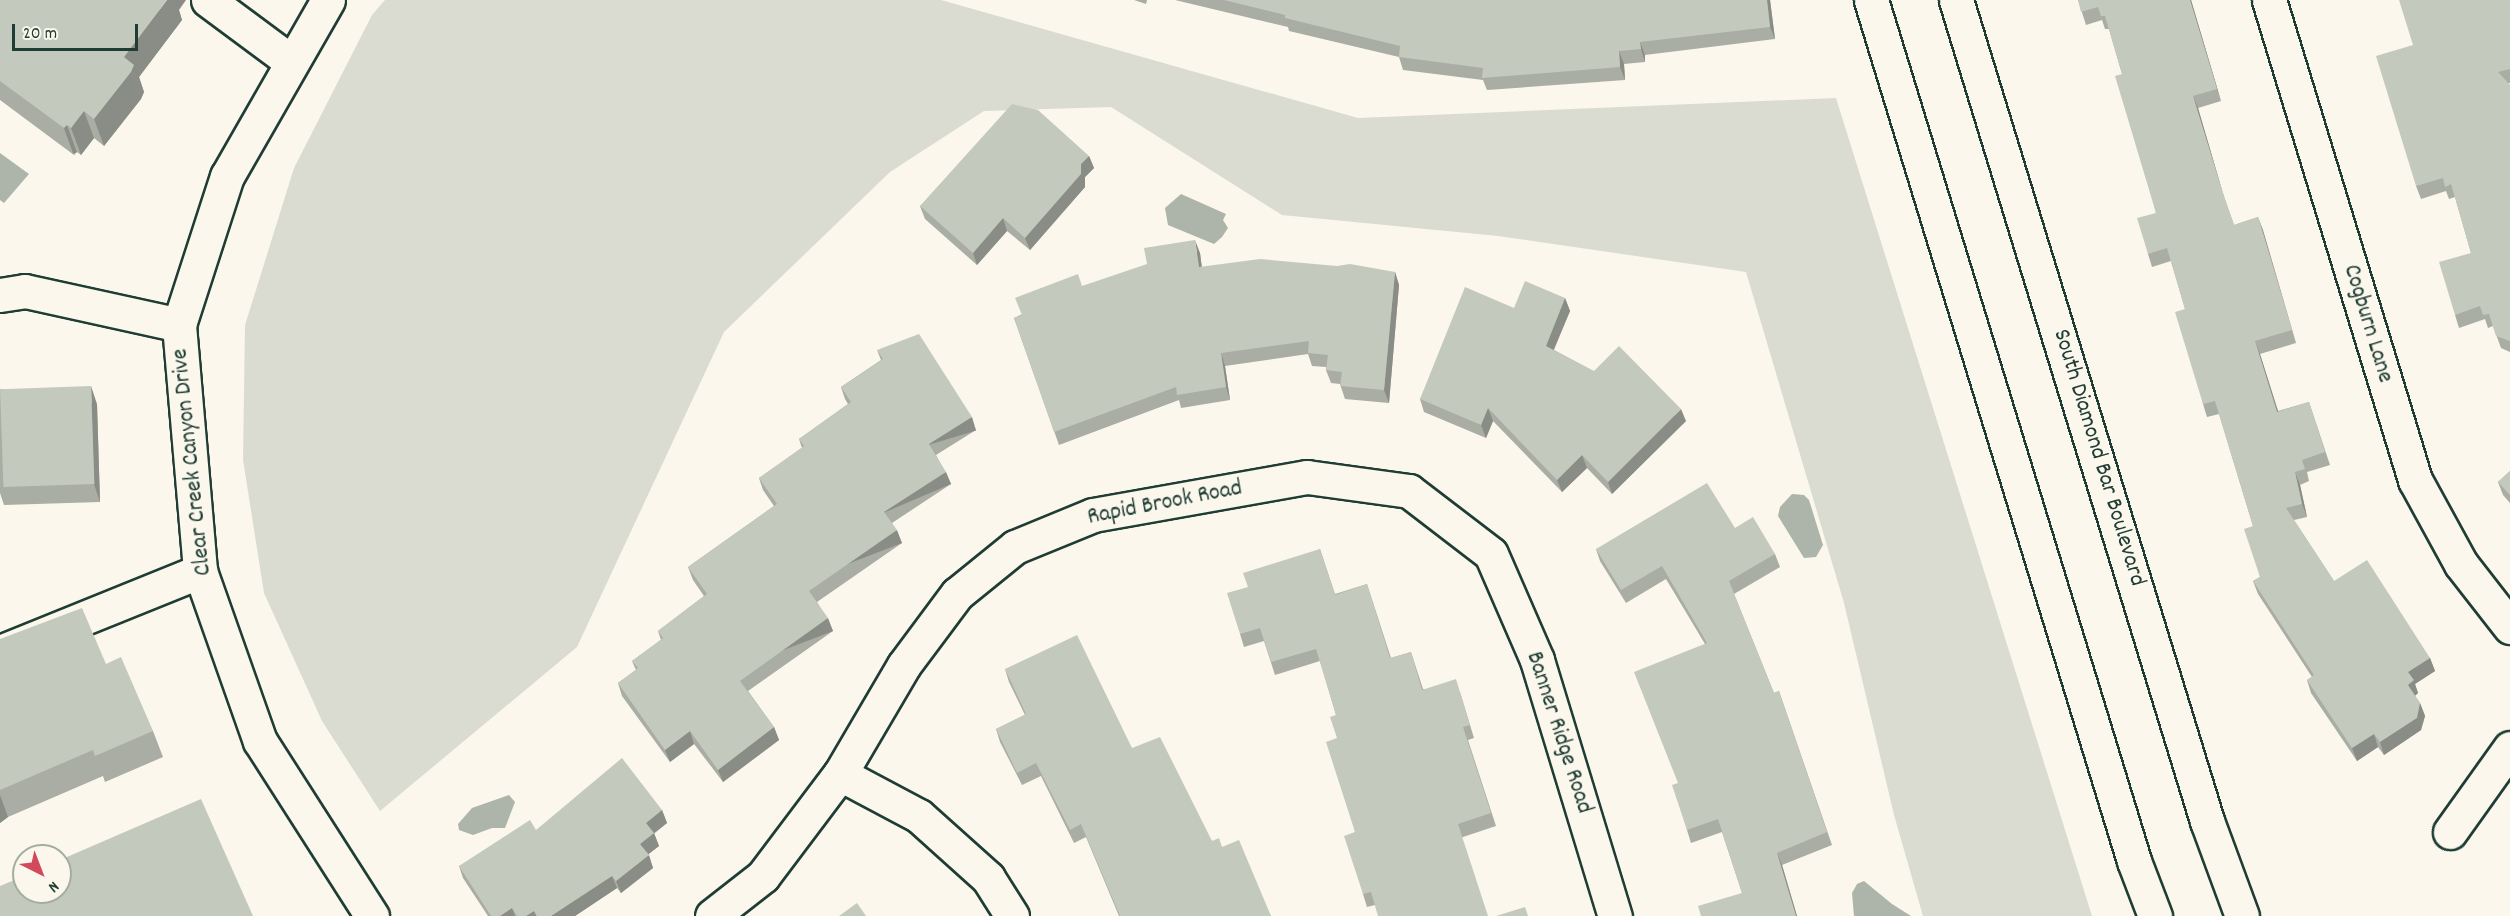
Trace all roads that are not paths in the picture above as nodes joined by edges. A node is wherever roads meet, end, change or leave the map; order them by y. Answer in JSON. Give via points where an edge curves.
{"nodes":[{"id":1,"x":208,"y":0,"type":"edge"},
{"id":2,"x":328,"y":0,"type":"edge"},
{"id":3,"x":1871,"y":0,"type":"edge"},
{"id":4,"x":1956,"y":0,"type":"edge"},
{"id":5,"x":2269,"y":0,"type":"edge"},
{"id":6,"x":290,"y":62,"type":"junction"},
{"id":7,"x":0,"y":295,"type":"edge"},
{"id":8,"x":179,"y":325,"type":"junction"},
{"id":9,"x":1491,"y":554,"type":"joint"},
{"id":10,"x":200,"y":572,"type":"junction"},
{"id":11,"x":2510,"y":627,"type":"edge"},
{"id":12,"x":0,"y":652,"type":"edge"},
{"id":13,"x":2510,"y":748,"type":"edge"},
{"id":14,"x":840,"y":774,"type":"junction"},
{"id":15,"x":2450,"y":832,"type":"dead end"},
{"id":16,"x":372,"y":916,"type":"edge"},
{"id":17,"x":712,"y":916,"type":"edge"},
{"id":18,"x":1012,"y":916,"type":"edge"},
{"id":19,"x":1615,"y":916,"type":"edge"},
{"id":20,"x":2155,"y":916,"type":"edge"},
{"id":21,"x":2242,"y":916,"type":"edge"}],
"edges":[{"from":1,"to":6,"type":"street"},
{"from":2,"to":6,"type":"street","name":"Clear Creek Canyon Drive"},
{"from":3,"to":20,"type":"street","via":[[2133,861]]},
{"from":4,"to":21,"type":"street","name":"South Diamond Bar Boulevard","via":[[2208,821]]},
{"from":5,"to":11,"type":"street","name":"Cogburn Lane","via":[[2415,480],[2461,564]]},
{"from":6,"to":8,"type":"street","name":"Clear Creek Canyon Drive","via":[[227,176]]},
{"from":7,"to":8,"type":"street","via":[[25,291]]},
{"from":8,"to":10,"type":"street","name":"Clear Creek Canyon Drive"},
{"from":9,"to":14,"type":"street","name":"Rapid Brook Road","via":[[1409,490],[1307,477],[1093,515],[1015,547],[957,594],[904,665]]},
{"from":9,"to":19,"type":"street","name":"Banner Ridge Road","via":[[1537,660]]},
{"from":10,"to":12,"type":"street"},
{"from":10,"to":16,"type":"street","name":"Clear Creek Canyon Drive","via":[[260,741]]},
{"from":13,"to":15,"type":"street"},
{"from":14,"to":17,"type":"street","name":"Rapid Brook Road","via":[[763,876]]},
{"from":14,"to":18,"type":"street","via":[[919,816],[988,878]]}]}
